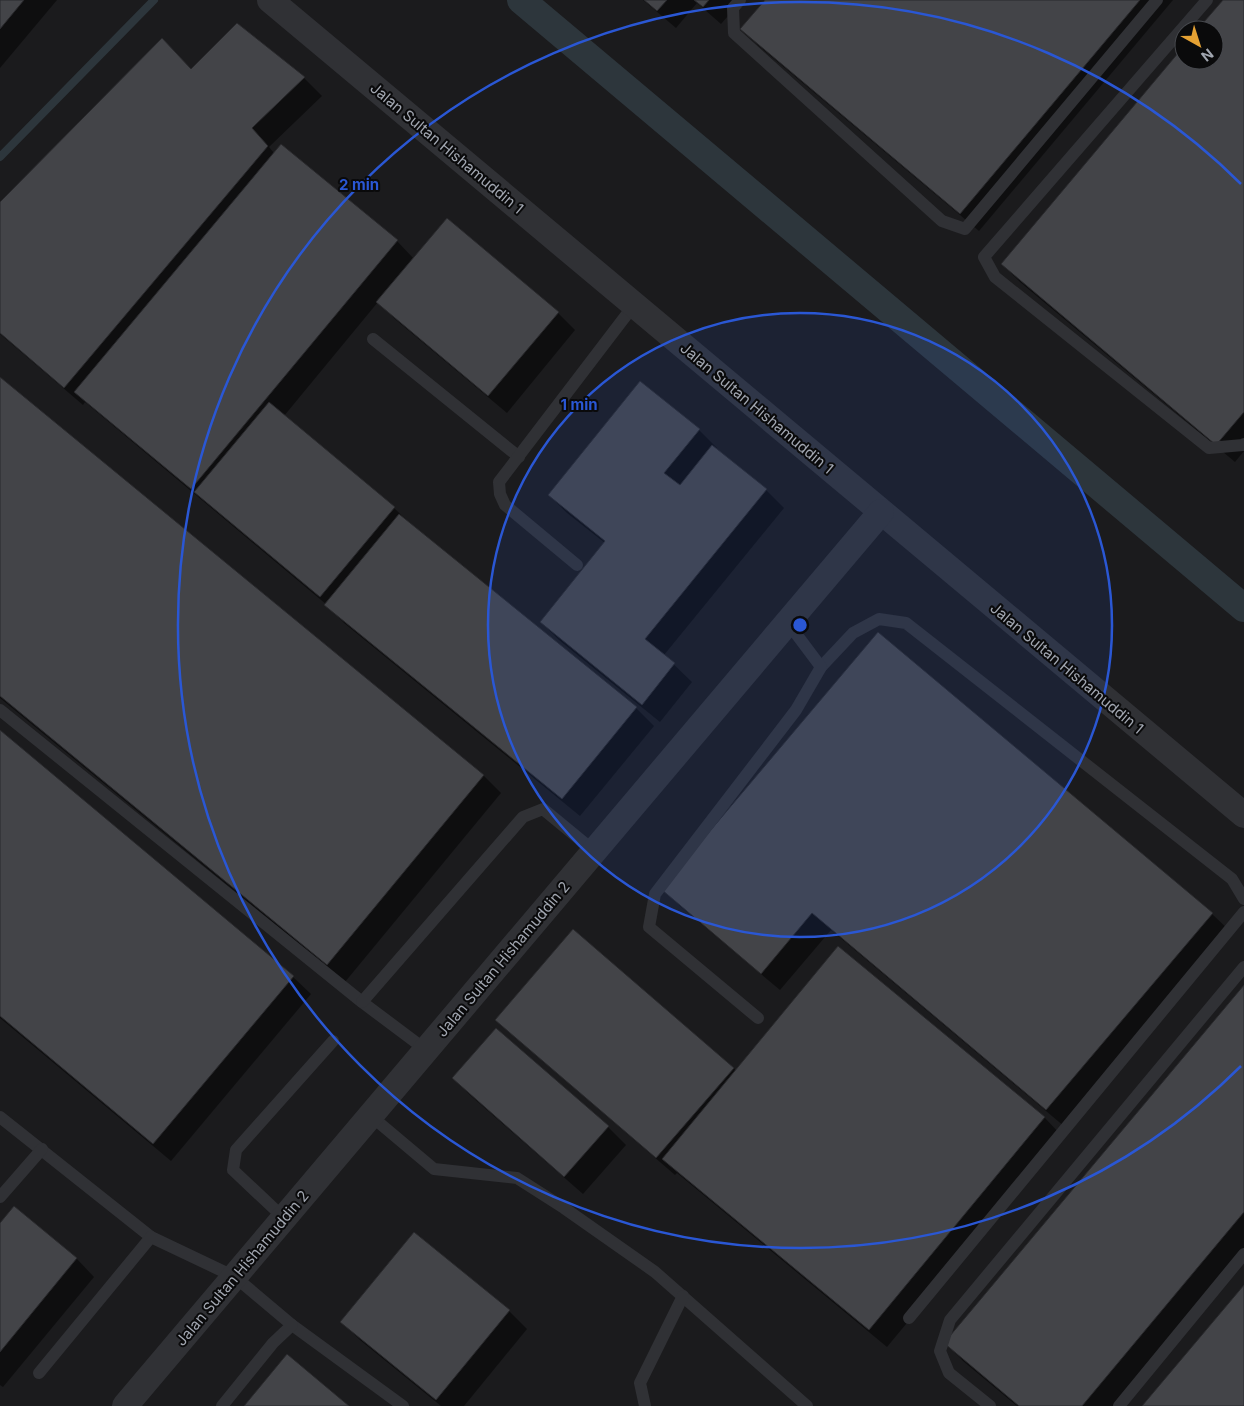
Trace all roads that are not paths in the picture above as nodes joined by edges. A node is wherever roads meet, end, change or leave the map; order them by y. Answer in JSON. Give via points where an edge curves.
{"nodes":[{"id":1,"x":270,"y":0,"type":"edge"},
{"id":2,"x":740,"y":0,"type":"edge"},
{"id":3,"x":1157,"y":0,"type":"edge"},
{"id":4,"x":1208,"y":0,"type":"edge"},
{"id":5,"x":634,"y":305,"type":"junction"},
{"id":6,"x":373,"y":339,"type":"dead end"},
{"id":7,"x":1244,"y":444,"type":"edge"},
{"id":8,"x":519,"y":457,"type":"junction"},
{"id":9,"x":881,"y":512,"type":"junction"},
{"id":10,"x":577,"y":564,"type":"dead end"},
{"id":11,"x":788,"y":623,"type":"junction"},
{"id":12,"x":822,"y":667,"type":"junction"},
{"id":13,"x":0,"y":710,"type":"edge"},
{"id":14,"x":1244,"y":815,"type":"edge"},
{"id":15,"x":594,"y":851,"type":"junction"},
{"id":16,"x":1244,"y":899,"type":"edge"},
{"id":17,"x":1244,"y":912,"type":"edge"},
{"id":18,"x":1244,"y":967,"type":"edge"},
{"id":19,"x":362,"y":1002,"type":"junction"},
{"id":20,"x":758,"y":1018,"type":"dead end"},
{"id":21,"x":333,"y":1041,"type":"dead end"},
{"id":22,"x":426,"y":1050,"type":"junction"},
{"id":23,"x":371,"y":1116,"type":"junction"},
{"id":24,"x":0,"y":1117,"type":"edge"},
{"id":25,"x":42,"y":1149,"type":"junction"},
{"id":26,"x":0,"y":1197,"type":"edge"},
{"id":27,"x":284,"y":1218,"type":"junction"},
{"id":28,"x":151,"y":1237,"type":"junction"},
{"id":29,"x":1244,"y":1254,"type":"edge"},
{"id":30,"x":235,"y":1277,"type":"junction"},
{"id":31,"x":683,"y":1296,"type":"junction"},
{"id":32,"x":909,"y":1318,"type":"dead end"},
{"id":33,"x":292,"y":1325,"type":"junction"},
{"id":34,"x":39,"y":1373,"type":"dead end"},
{"id":35,"x":125,"y":1406,"type":"edge"},
{"id":36,"x":222,"y":1406,"type":"edge"},
{"id":37,"x":403,"y":1406,"type":"edge"},
{"id":38,"x":645,"y":1406,"type":"edge"},
{"id":39,"x":807,"y":1406,"type":"edge"},
{"id":40,"x":990,"y":1406,"type":"edge"},
{"id":41,"x":1119,"y":1406,"type":"edge"}],
"edges":[{"from":1,"to":5,"type":"street","name":"Jalan Sultan Hishamuddin 1"},
{"from":2,"to":3,"type":"lane","via":[[733,8],[734,33],[942,221],[964,230]]},
{"from":4,"to":7,"type":"lane","via":[[984,257],[995,277],[1208,448]]},
{"from":5,"to":8,"type":"lane"},
{"from":5,"to":9,"type":"street","name":"Jalan Sultan Hishamuddin 1"},
{"from":6,"to":8,"type":"lane"},
{"from":8,"to":10,"type":"lane","via":[[499,482],[505,505]]},
{"from":9,"to":11,"type":"street","name":"Jalan Sultan Hishamuddin 2"},
{"from":9,"to":14,"type":"street","name":"Jalan Sultan Hishamuddin 1"},
{"from":11,"to":12,"type":"lane"},
{"from":11,"to":15,"type":"street","name":"Jalan Sultan Hishamuddin 2"},
{"from":12,"to":16,"type":"lane","via":[[853,633],[880,619],[906,622],[1232,879]]},
{"from":12,"to":20,"type":"lane","via":[[796,710],[655,894],[649,927]]},
{"from":13,"to":19,"type":"lane"},
{"from":15,"to":19,"type":"lane","via":[[543,810],[523,817]]},
{"from":15,"to":22,"type":"street","name":"Jalan Sultan Hishamuddin 2"},
{"from":17,"to":32,"type":"lane"},
{"from":18,"to":40,"type":"lane","via":[[950,1320],[940,1351],[949,1373]]},
{"from":19,"to":22,"type":"lane"},
{"from":21,"to":27,"type":"lane","via":[[236,1150],[233,1170]]},
{"from":22,"to":23,"type":"street","name":"Jalan Sultan Hishamuddin 2"},
{"from":23,"to":27,"type":"street","name":"Jalan Sultan Hishamuddin 2"},
{"from":23,"to":31,"type":"lane","via":[[434,1169],[517,1178],[655,1272]]},
{"from":24,"to":25,"type":"lane"},
{"from":25,"to":26,"type":"lane"},
{"from":25,"to":28,"type":"lane"},
{"from":27,"to":30,"type":"street","name":"Jalan Sultan Hishamuddin 2"},
{"from":28,"to":30,"type":"lane"},
{"from":28,"to":34,"type":"lane"},
{"from":29,"to":41,"type":"lane"},
{"from":30,"to":33,"type":"lane"},
{"from":30,"to":35,"type":"street","name":"Jalan Sultan Hishamuddin 2"},
{"from":31,"to":38,"type":"lane","via":[[640,1383]]},
{"from":31,"to":39,"type":"lane"},
{"from":33,"to":36,"type":"lane","via":[[273,1343]]},
{"from":33,"to":37,"type":"lane"}]}
